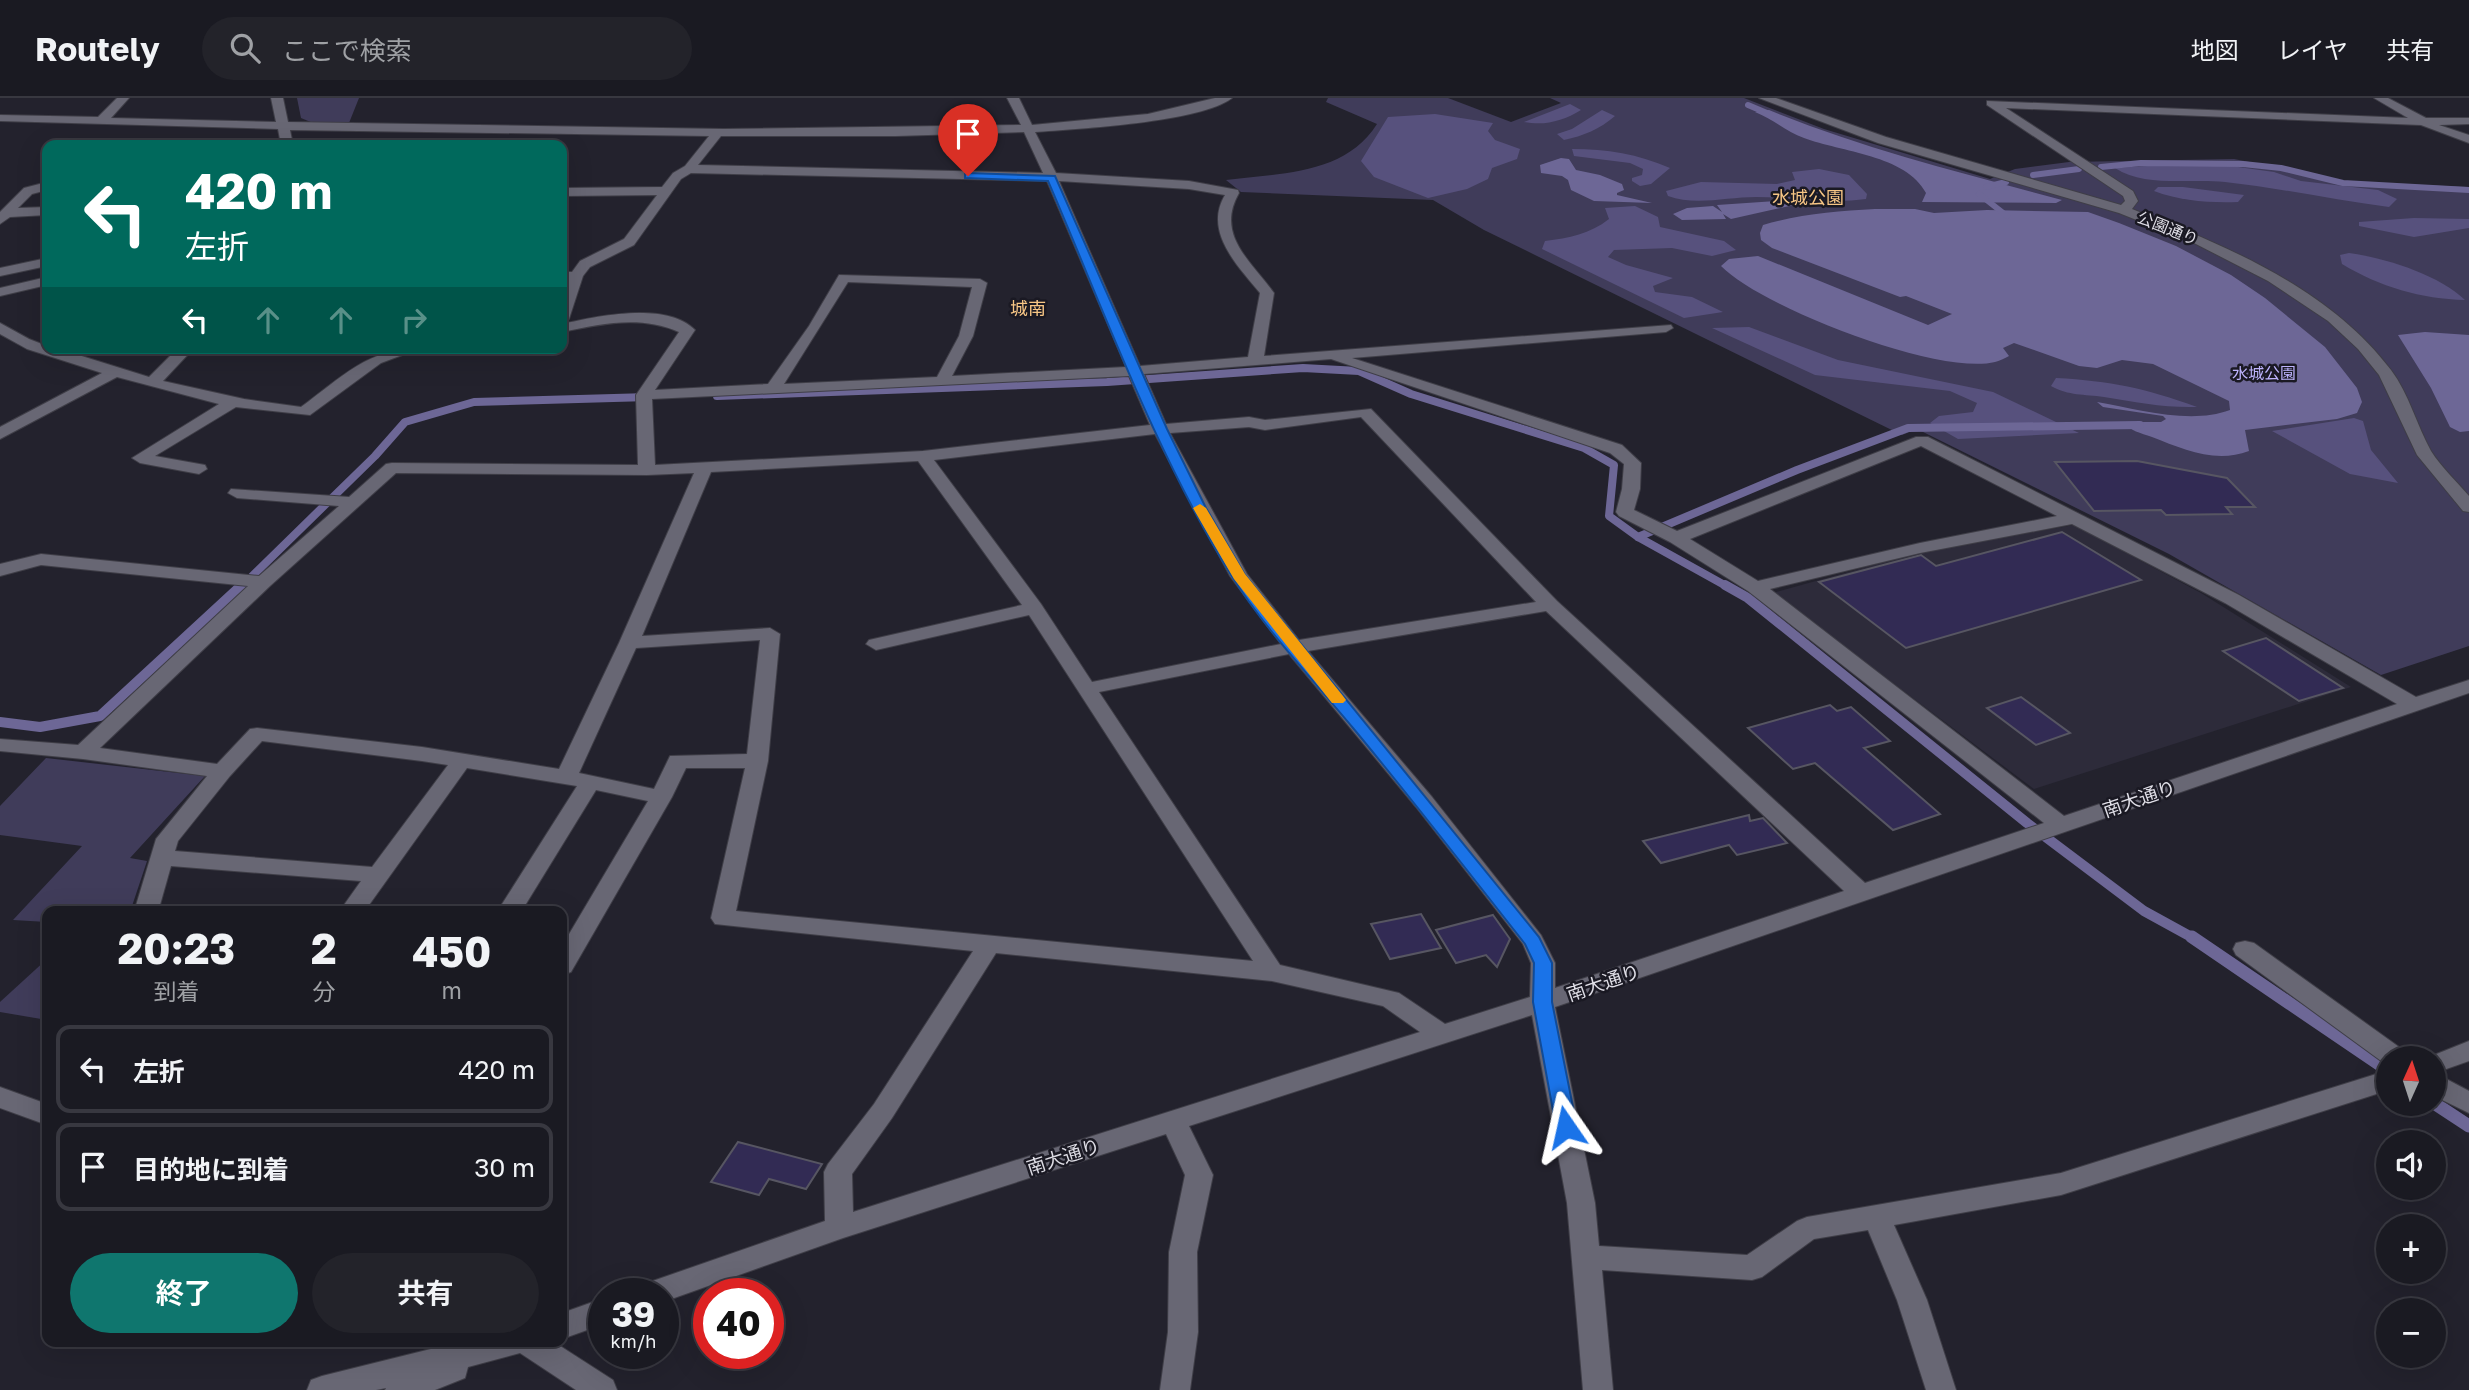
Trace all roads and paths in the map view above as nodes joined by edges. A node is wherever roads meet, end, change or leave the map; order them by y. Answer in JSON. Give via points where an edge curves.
{"nodes":[{"id":1,"x":123,"y":98,"type":"edge"},
{"id":2,"x":277,"y":98,"type":"edge"},
{"id":3,"x":1013,"y":98,"type":"edge"},
{"id":4,"x":1226,"y":98,"type":"edge"},
{"id":5,"x":1765,"y":98,"type":"edge"},
{"id":6,"x":2380,"y":98,"type":"edge"},
{"id":7,"x":1989,"y":101,"type":"edge"},
{"id":8,"x":0,"y":118,"type":"edge"},
{"id":9,"x":101,"y":121,"type":"junction"},
{"id":10,"x":2469,"y":121,"type":"edge"},
{"id":11,"x":2426,"y":122,"type":"junction"},
{"id":12,"x":282,"y":126,"type":"junction"},
{"id":13,"x":1028,"y":130,"type":"junction"},
{"id":14,"x":718,"y":133,"type":"junction"},
{"id":15,"x":2469,"y":139,"type":"edge"},
{"id":16,"x":285,"y":140,"type":"edge"},
{"id":17,"x":689,"y":169,"type":"junction"},
{"id":18,"x":1052,"y":178,"type":"junction"},
{"id":19,"x":42,"y":187,"type":"edge"},
{"id":20,"x":667,"y":191,"type":"junction"},
{"id":21,"x":567,"y":192,"type":"edge"},
{"id":22,"x":2124,"y":210,"type":"junction"},
{"id":23,"x":42,"y":212,"type":"edge"},
{"id":24,"x":3,"y":217,"type":"edge"},
{"id":25,"x":42,"y":263,"type":"edge"},
{"id":26,"x":0,"y":272,"type":"edge"},
{"id":27,"x":569,"y":276,"type":"edge"},
{"id":28,"x":42,"y":282,"type":"edge"},
{"id":29,"x":0,"y":292,"type":"edge"},
{"id":30,"x":0,"y":327,"type":"edge"},
{"id":31,"x":567,"y":327,"type":"edge"},
{"id":32,"x":1665,"y":328,"type":"dead end"},
{"id":33,"x":22,"y":343,"type":"junction"},
{"id":34,"x":42,"y":350,"type":"edge"},
{"id":35,"x":0,"y":351,"type":"edge"},
{"id":36,"x":55,"y":354,"type":"edge"},
{"id":37,"x":181,"y":354,"type":"edge"},
{"id":38,"x":395,"y":354,"type":"edge"},
{"id":39,"x":1327,"y":355,"type":"junction"},
{"id":40,"x":1255,"y":361,"type":"junction"},
{"id":41,"x":1137,"y":370,"type":"junction"},
{"id":42,"x":113,"y":373,"type":"junction"},
{"id":43,"x":942,"y":381,"type":"junction"},
{"id":44,"x":153,"y":382,"type":"junction"},
{"id":45,"x":773,"y":389,"type":"junction"},
{"id":46,"x":644,"y":395,"type":"junction"},
{"id":47,"x":234,"y":402,"type":"junction"},
{"id":48,"x":1160,"y":429,"type":"junction"},
{"id":49,"x":0,"y":434,"type":"edge"},
{"id":50,"x":923,"y":456,"type":"junction"},
{"id":51,"x":704,"y":468,"type":"junction"},
{"id":52,"x":199,"y":469,"type":"dead end"},
{"id":53,"x":647,"y":470,"type":"junction"},
{"id":54,"x":237,"y":493,"type":"dead end"},
{"id":55,"x":354,"y":502,"type":"junction"},
{"id":56,"x":2469,"y":507,"type":"edge"},
{"id":57,"x":2075,"y":518,"type":"junction"},
{"id":58,"x":1676,"y":538,"type":"junction"},
{"id":59,"x":0,"y":570,"type":"edge"},
{"id":60,"x":263,"y":582,"type":"junction"},
{"id":61,"x":1755,"y":587,"type":"junction"},
{"id":62,"x":1549,"y":605,"type":"junction"},
{"id":63,"x":1034,"y":608,"type":"junction"},
{"id":64,"x":629,"y":643,"type":"junction"},
{"id":65,"x":876,"y":644,"type":"dead end"},
{"id":66,"x":1294,"y":647,"type":"junction"},
{"id":67,"x":2469,"y":686,"type":"edge"},
{"id":68,"x":1086,"y":689,"type":"junction"},
{"id":69,"x":2414,"y":705,"type":"junction"},
{"id":70,"x":0,"y":745,"type":"edge"},
{"id":71,"x":83,"y":752,"type":"junction"},
{"id":72,"x":462,"y":760,"type":"junction"},
{"id":73,"x":757,"y":761,"type":"junction"},
{"id":74,"x":222,"y":771,"type":"junction"},
{"id":75,"x":566,"y":777,"type":"junction"},
{"id":76,"x":590,"y":783,"type":"junction"},
{"id":77,"x":661,"y":797,"type":"junction"},
{"id":78,"x":2061,"y":825,"type":"junction"},
{"id":79,"x":163,"y":858,"type":"junction"},
{"id":80,"x":377,"y":875,"type":"junction"},
{"id":81,"x":1862,"y":894,"type":"junction"},
{"id":82,"x":148,"y":906,"type":"edge"},
{"id":83,"x":355,"y":906,"type":"edge"},
{"id":84,"x":513,"y":906,"type":"edge"},
{"id":85,"x":990,"y":944,"type":"junction"},
{"id":86,"x":2245,"y":949,"type":"dead end"},
{"id":87,"x":567,"y":958,"type":"edge"},
{"id":88,"x":1272,"y":972,"type":"junction"},
{"id":89,"x":1542,"y":1002,"type":"junction"},
{"id":90,"x":1443,"y":1034,"type":"junction"},
{"id":91,"x":2379,"y":1046,"type":"edge"},
{"id":92,"x":2469,"y":1051,"type":"edge"},
{"id":93,"x":2446,"y":1060,"type":"edge"},
{"id":94,"x":2376,"y":1084,"type":"edge"},
{"id":95,"x":2446,"y":1090,"type":"edge"},
{"id":96,"x":0,"y":1097,"type":"edge"},
{"id":97,"x":2469,"y":1103,"type":"edge"},
{"id":98,"x":42,"y":1111,"type":"edge"},
{"id":99,"x":1173,"y":1121,"type":"junction"},
{"id":100,"x":1876,"y":1216,"type":"junction"},
{"id":101,"x":839,"y":1227,"type":"junction"},
{"id":102,"x":1587,"y":1257,"type":"junction"},
{"id":103,"x":679,"y":1284,"type":"edge"},
{"id":104,"x":588,"y":1317,"type":"edge"},
{"id":105,"x":567,"y":1324,"type":"edge"},
{"id":106,"x":495,"y":1347,"type":"edge"},
{"id":107,"x":503,"y":1347,"type":"edge"},
{"id":108,"x":537,"y":1347,"type":"edge"},
{"id":109,"x":322,"y":1390,"type":"edge"},
{"id":110,"x":400,"y":1390,"type":"edge"},
{"id":111,"x":602,"y":1390,"type":"edge"},
{"id":112,"x":1175,"y":1390,"type":"edge"},
{"id":113,"x":1598,"y":1390,"type":"edge"},
{"id":114,"x":1941,"y":1390,"type":"edge"}],
"edges":[{"from":1,"to":9,"type":"street"},
{"from":2,"to":12,"type":"street"},
{"from":3,"to":13,"type":"street"},
{"from":4,"to":13,"type":"street","via":[[1194,111]]},
{"from":5,"to":22,"type":"street","name":"公園通り","via":[[1922,152]]},
{"from":6,"to":11,"type":"street"},
{"from":7,"to":11,"type":"street"},
{"from":7,"to":22,"type":"street","via":[[2128,194],[2132,201]]},
{"from":8,"to":9,"type":"street"},
{"from":9,"to":12,"type":"street"},
{"from":10,"to":11,"type":"street"},
{"from":11,"to":15,"type":"street"},
{"from":12,"to":14,"type":"street"},
{"from":12,"to":16,"type":"street"},
{"from":13,"to":14,"type":"street"},
{"from":13,"to":18,"type":"street"},
{"from":14,"to":17,"type":"street"},
{"from":17,"to":18,"type":"street"},
{"from":17,"to":20,"type":"street","via":[[677,176]]},
{"from":18,"to":40,"type":"street","via":[[1177,184],[1233,193],[1223,224],[1229,243],[1267,293]]},
{"from":18,"to":41,"type":"street"},
{"from":19,"to":24,"type":"street","via":[[28,191]]},
{"from":20,"to":21,"type":"street"},
{"from":20,"to":27,"type":"street","via":[[629,242]]},
{"from":22,"to":56,"type":"street","name":"公園通り","via":[[2237,257],[2333,318],[2386,373],[2425,454]]},
{"from":23,"to":24,"type":"street"},
{"from":25,"to":26,"type":"street"},
{"from":28,"to":29,"type":"street"},
{"from":30,"to":33,"type":"street"},
{"from":31,"to":46,"type":"street","via":[[616,316],[670,321],[688,330]]},
{"from":32,"to":39,"type":"street"},
{"from":33,"to":34,"type":"street"},
{"from":33,"to":35,"type":"street"},
{"from":36,"to":42,"type":"street"},
{"from":37,"to":44,"type":"street"},
{"from":38,"to":47,"type":"street","via":[[376,360],[304,412]]},
{"from":39,"to":40,"type":"street"},
{"from":39,"to":58,"type":"street","via":[[1616,449],[1633,463],[1625,512]]},
{"from":40,"to":41,"type":"street"},
{"from":41,"to":43,"type":"street"},
{"from":41,"to":48,"type":"street"},
{"from":42,"to":44,"type":"street"},
{"from":42,"to":49,"type":"street"},
{"from":43,"to":45,"type":"street"},
{"from":43,"to":45,"type":"street","via":[[966,336],[980,283],[844,278]]},
{"from":44,"to":47,"type":"street"},
{"from":45,"to":46,"type":"street"},
{"from":46,"to":53,"type":"street"},
{"from":47,"to":52,"type":"street","via":[[141,458]]},
{"from":48,"to":50,"type":"street"},
{"from":48,"to":62,"type":"street","via":[[1249,422],[1265,425],[1365,412]]},
{"from":48,"to":66,"type":"street","via":[[1239,576]]},
{"from":50,"to":51,"type":"street"},
{"from":50,"to":63,"type":"street"},
{"from":51,"to":53,"type":"street"},
{"from":51,"to":64,"type":"street"},
{"from":53,"to":55,"type":"street","via":[[392,468]]},
{"from":54,"to":55,"type":"street"},
{"from":55,"to":60,"type":"street"},
{"from":57,"to":58,"type":"street","via":[[1922,440]]},
{"from":57,"to":61,"type":"street"},
{"from":57,"to":69,"type":"street","via":[[2232,599]]},
{"from":58,"to":61,"type":"street"},
{"from":59,"to":60,"type":"street","via":[[41,559]]},
{"from":60,"to":71,"type":"street"},
{"from":61,"to":78,"type":"street"},
{"from":62,"to":66,"type":"street"},
{"from":62,"to":81,"type":"street"},
{"from":63,"to":65,"type":"street"},
{"from":63,"to":68,"type":"street"},
{"from":64,"to":73,"type":"street","via":[[770,634]]},
{"from":64,"to":75,"type":"street"},
{"from":66,"to":68,"type":"street"},
{"from":66,"to":89,"type":"street","via":[[1424,802],[1532,942],[1543,963]]},
{"from":67,"to":69,"type":"street","name":"南大通り"},
{"from":68,"to":88,"type":"street"},
{"from":69,"to":78,"type":"street","name":"南大通り"},
{"from":70,"to":71,"type":"street"},
{"from":71,"to":74,"type":"street"},
{"from":72,"to":74,"type":"street","via":[[257,734]]},
{"from":72,"to":75,"type":"street"},
{"from":72,"to":80,"type":"street"},
{"from":73,"to":77,"type":"street","via":[[678,761]]},
{"from":73,"to":85,"type":"street","via":[[723,918]]},
{"from":74,"to":79,"type":"street","via":[[167,839]]},
{"from":75,"to":76,"type":"street"},
{"from":76,"to":77,"type":"street"},
{"from":76,"to":84,"type":"street"},
{"from":77,"to":87,"type":"street"},
{"from":78,"to":81,"type":"street","name":"南大通り"},
{"from":79,"to":80,"type":"street"},
{"from":79,"to":82,"type":"street"},
{"from":80,"to":83,"type":"street"},
{"from":81,"to":89,"type":"street","name":"南大通り"},
{"from":85,"to":88,"type":"street"},
{"from":85,"to":101,"type":"street","via":[[883,1111],[838,1172]]},
{"from":86,"to":91,"type":"street"},
{"from":88,"to":90,"type":"street","via":[[1390,999]]},
{"from":89,"to":90,"type":"street","name":"南大通り"},
{"from":89,"to":102,"type":"street"},
{"from":90,"to":99,"type":"street","name":"南大通り"},
{"from":92,"to":93,"type":"street"},
{"from":94,"to":100,"type":"street","via":[[2061,1184]]},
{"from":95,"to":97,"type":"street"},
{"from":96,"to":98,"type":"street"},
{"from":99,"to":101,"type":"street","name":"南大通り"},
{"from":99,"to":112,"type":"street","via":[[1199,1175],[1183,1252],[1183,1332]]},
{"from":100,"to":102,"type":"street","via":[[1807,1229],[1752,1268]]},
{"from":100,"to":114,"type":"street","via":[[1912,1300]]},
{"from":101,"to":103,"type":"street","name":"南大通り"},
{"from":102,"to":113,"type":"street"},
{"from":104,"to":105,"type":"street"},
{"from":106,"to":109,"type":"street"},
{"from":107,"to":110,"type":"street"},
{"from":108,"to":111,"type":"street"}]}
